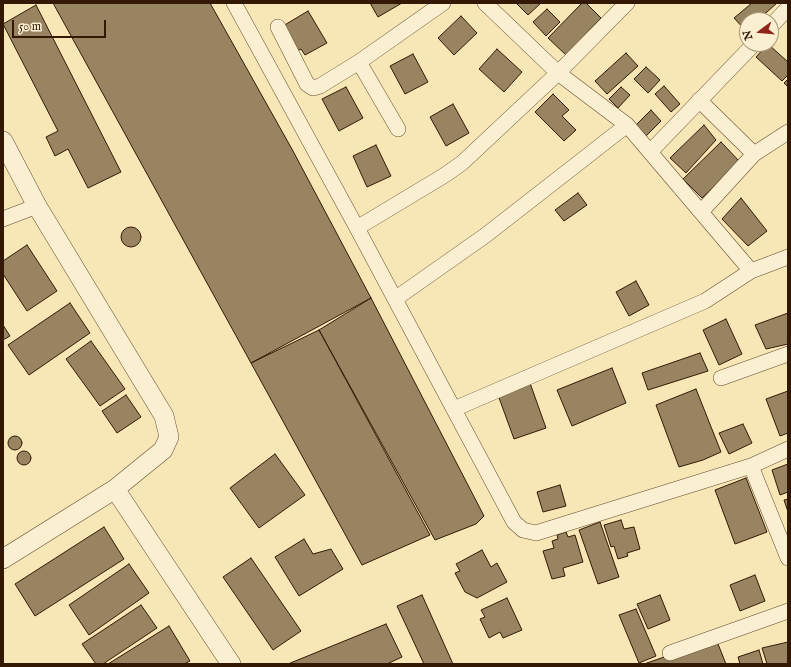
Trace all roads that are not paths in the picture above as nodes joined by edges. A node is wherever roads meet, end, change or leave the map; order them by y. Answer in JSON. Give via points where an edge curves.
{"nodes":[{"id":1,"x":234,"y":3,"type":"edge"},
{"id":2,"x":443,"y":3,"type":"edge"},
{"id":3,"x":484,"y":3,"type":"edge"},
{"id":4,"x":627,"y":3,"type":"edge"},
{"id":5,"x":788,"y":8,"type":"edge"},
{"id":6,"x":779,"y":18,"type":"edge"},
{"id":7,"x":278,"y":27,"type":"dead end"},
{"id":8,"x":746,"y":52,"type":"edge"},
{"id":9,"x":359,"y":62,"type":"junction"},
{"id":10,"x":558,"y":73,"type":"junction"},
{"id":11,"x":699,"y":100,"type":"junction"},
{"id":12,"x":627,"y":125,"type":"junction"},
{"id":13,"x":398,"y":129,"type":"dead end"},
{"id":14,"x":788,"y":132,"type":"edge"},
{"id":15,"x":3,"y":141,"type":"edge"},
{"id":16,"x":650,"y":152,"type":"junction"},
{"id":17,"x":754,"y":154,"type":"junction"},
{"id":18,"x":37,"y":206,"type":"junction"},
{"id":19,"x":701,"y":212,"type":"junction"},
{"id":20,"x":3,"y":219,"type":"edge"},
{"id":21,"x":357,"y":228,"type":"junction"},
{"id":22,"x":788,"y":256,"type":"edge"},
{"id":23,"x":751,"y":271,"type":"junction"},
{"id":24,"x":395,"y":299,"type":"junction"},
{"id":25,"x":788,"y":354,"type":"edge"},
{"id":26,"x":721,"y":378,"type":"dead end"},
{"id":27,"x":454,"y":409,"type":"junction"},
{"id":28,"x":788,"y":450,"type":"edge"},
{"id":29,"x":751,"y":466,"type":"junction"},
{"id":30,"x":115,"y":489,"type":"junction"},
{"id":31,"x":3,"y":558,"type":"edge"},
{"id":32,"x":788,"y":558,"type":"edge"},
{"id":33,"x":788,"y":611,"type":"edge"},
{"id":34,"x":670,"y":652,"type":"dead end"},
{"id":35,"x":231,"y":664,"type":"edge"}],
"edges":[{"from":1,"to":21,"type":"street"},
{"from":2,"to":9,"type":"street"},
{"from":3,"to":10,"type":"street"},
{"from":4,"to":10,"type":"street"},
{"from":5,"to":6,"type":"street"},
{"from":7,"to":9,"type":"street","via":[[307,84],[313,88]]},
{"from":8,"to":11,"type":"street"},
{"from":9,"to":13,"type":"street"},
{"from":10,"to":12,"type":"street"},
{"from":10,"to":21,"type":"street","via":[[462,163]]},
{"from":11,"to":16,"type":"street"},
{"from":11,"to":17,"type":"street"},
{"from":12,"to":16,"type":"street"},
{"from":12,"to":24,"type":"street","via":[[486,235]]},
{"from":14,"to":17,"type":"street"},
{"from":15,"to":18,"type":"street"},
{"from":16,"to":19,"type":"street"},
{"from":17,"to":19,"type":"street"},
{"from":18,"to":20,"type":"street"},
{"from":18,"to":30,"type":"street","via":[[164,416],[169,437],[163,450]]},
{"from":19,"to":23,"type":"street"},
{"from":21,"to":24,"type":"street"},
{"from":22,"to":23,"type":"street"},
{"from":23,"to":27,"type":"street","via":[[704,301]]},
{"from":24,"to":27,"type":"street"},
{"from":25,"to":26,"type":"street"},
{"from":27,"to":29,"type":"street","via":[[514,522],[523,530],[536,533]]},
{"from":28,"to":29,"type":"street"},
{"from":29,"to":32,"type":"street"},
{"from":30,"to":31,"type":"street"},
{"from":30,"to":35,"type":"street"},
{"from":33,"to":34,"type":"street"}]}
